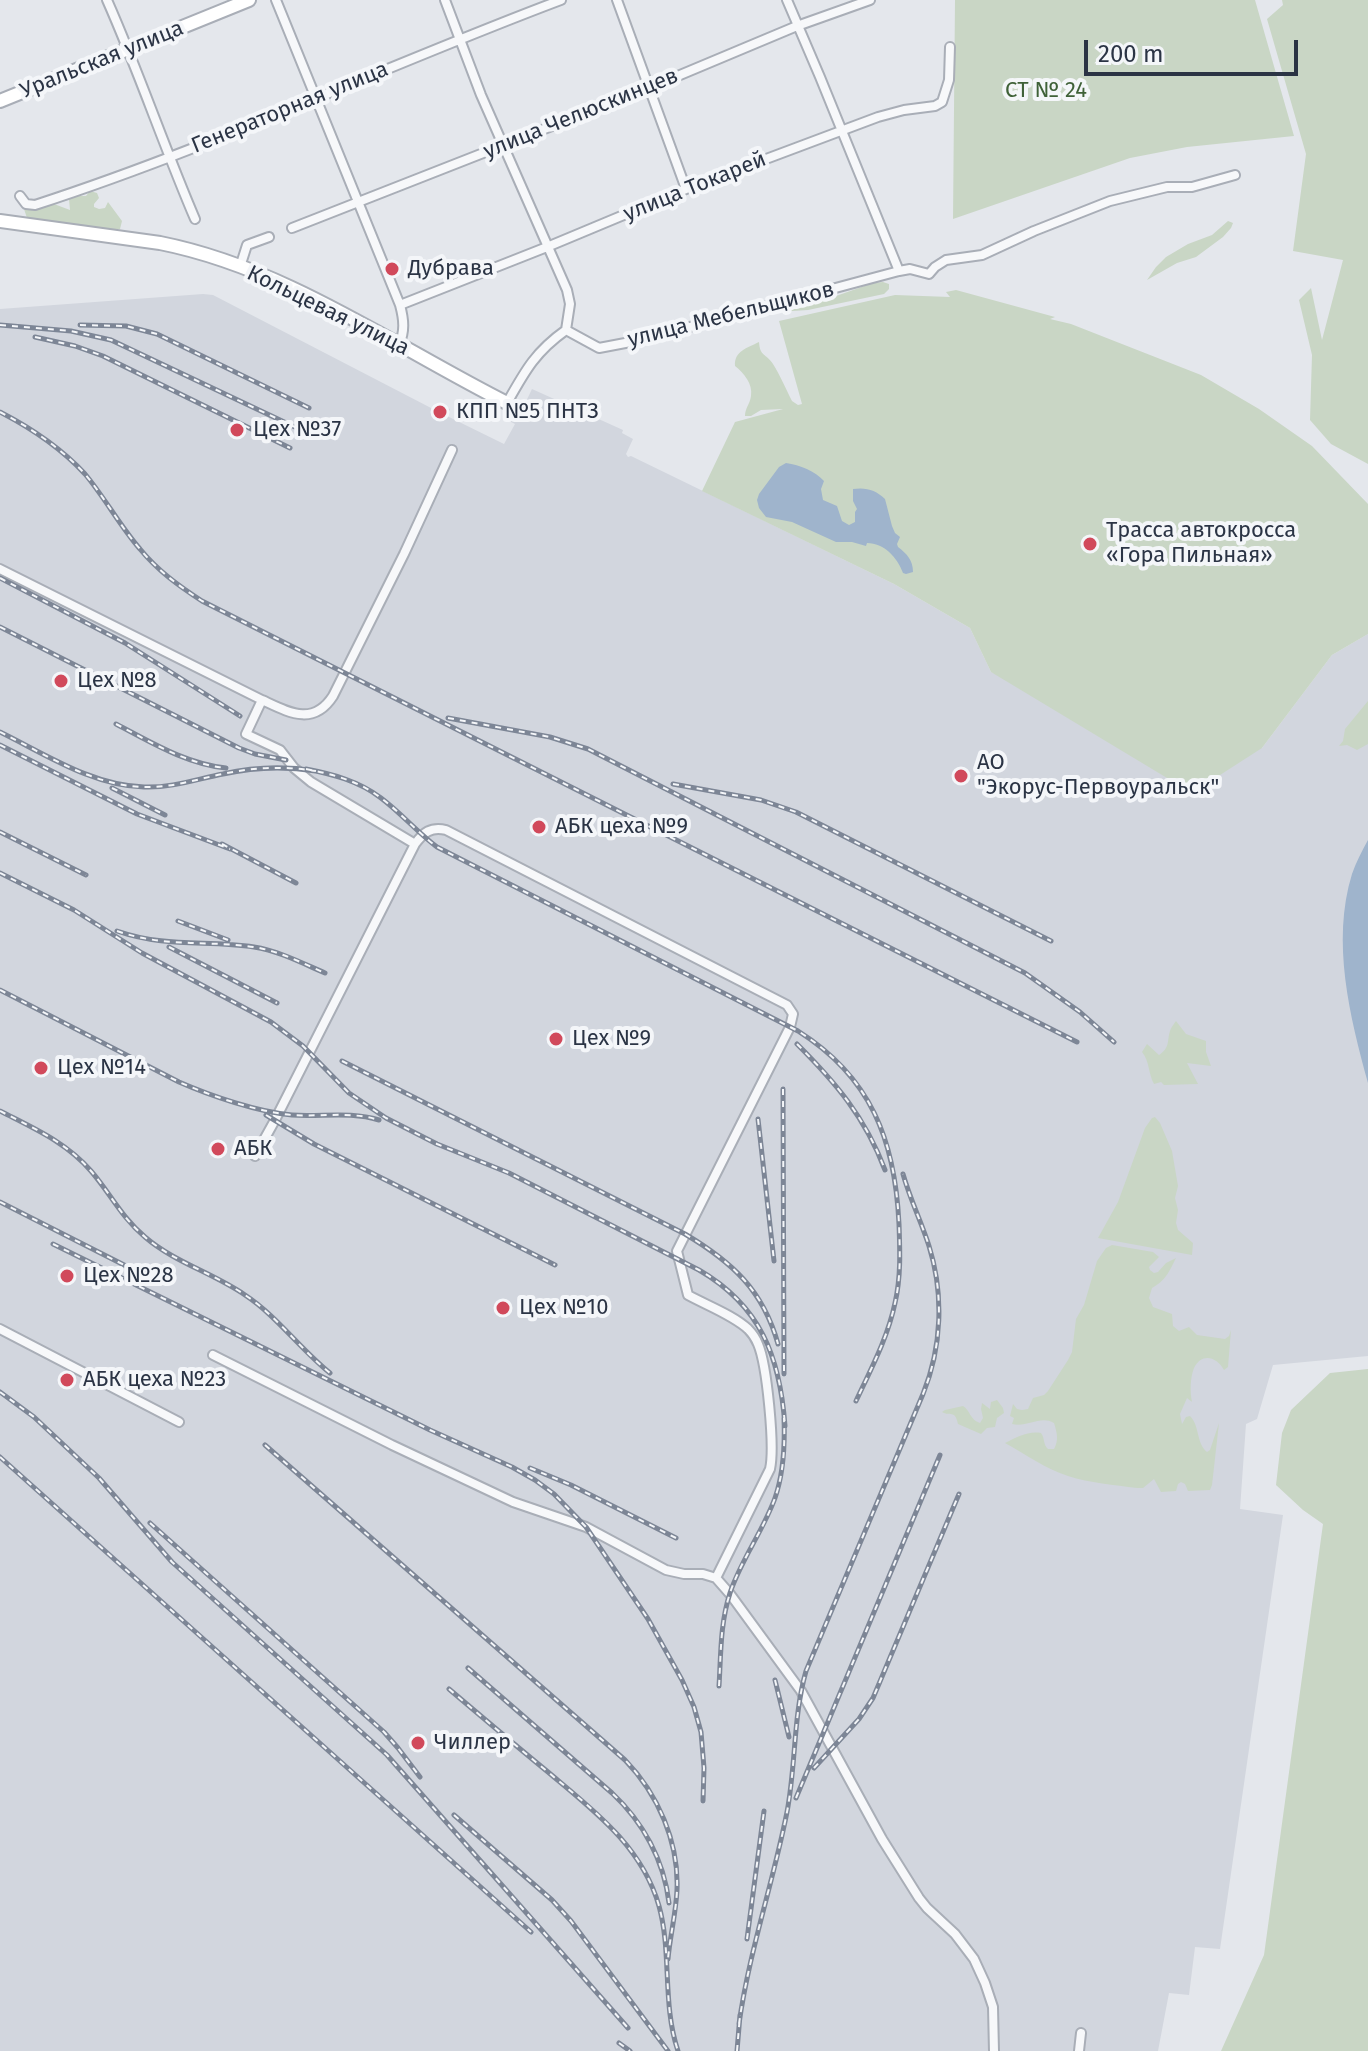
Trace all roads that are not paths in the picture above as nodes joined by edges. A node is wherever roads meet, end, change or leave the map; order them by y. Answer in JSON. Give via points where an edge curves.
{"nodes":[{"id":1,"x":107,"y":0,"type":"edge"},
{"id":2,"x":249,"y":0,"type":"edge"},
{"id":3,"x":276,"y":0,"type":"edge"},
{"id":4,"x":445,"y":0,"type":"edge"},
{"id":5,"x":561,"y":0,"type":"edge"},
{"id":6,"x":617,"y":0,"type":"edge"},
{"id":7,"x":787,"y":0,"type":"edge"},
{"id":8,"x":870,"y":0,"type":"edge"},
{"id":9,"x":797,"y":26,"type":"junction"},
{"id":10,"x":460,"y":38,"type":"junction"},
{"id":11,"x":950,"y":47,"type":"dead end"},
{"id":12,"x":128,"y":49,"type":"junction"},
{"id":13,"x":649,"y":88,"type":"junction"},
{"id":14,"x":315,"y":98,"type":"junction"},
{"id":15,"x":0,"y":101,"type":"edge"},
{"id":16,"x":841,"y":131,"type":"junction"},
{"id":17,"x":504,"y":146,"type":"junction"},
{"id":18,"x":169,"y":158,"type":"junction"},
{"id":19,"x":1235,"y":175,"type":"dead end"},
{"id":20,"x":686,"y":189,"type":"junction"},
{"id":21,"x":20,"y":196,"type":"dead end"},
{"id":22,"x":359,"y":202,"type":"junction"},
{"id":23,"x":195,"y":219,"type":"dead end"},
{"id":24,"x":0,"y":221,"type":"edge"},
{"id":25,"x":292,"y":228,"type":"dead end"},
{"id":26,"x":269,"y":237,"type":"dead end"},
{"id":27,"x":547,"y":247,"type":"junction"},
{"id":28,"x":240,"y":267,"type":"junction"},
{"id":29,"x":899,"y":271,"type":"junction"},
{"id":30,"x":400,"y":305,"type":"junction"},
{"id":31,"x":566,"y":330,"type":"junction"},
{"id":32,"x":399,"y":345,"type":"junction"},
{"id":33,"x":507,"y":403,"type":"joint"},
{"id":34,"x":452,"y":450,"type":"dead end"},
{"id":35,"x":0,"y":569,"type":"edge"},
{"id":36,"x":262,"y":700,"type":"junction"},
{"id":37,"x":415,"y":844,"type":"junction"},
{"id":38,"x":255,"y":1156,"type":"dead end"},
{"id":39,"x":0,"y":1329,"type":"edge"},
{"id":40,"x":213,"y":1355,"type":"dead end"},
{"id":41,"x":179,"y":1422,"type":"dead end"},
{"id":42,"x":716,"y":1578,"type":"junction"},
{"id":43,"x":1081,"y":2033,"type":"dead end"},
{"id":44,"x":994,"y":2051,"type":"edge"},
{"id":45,"x":1079,"y":2051,"type":"edge"}],
"edges":[{"from":1,"to":12,"type":"street"},
{"from":2,"to":12,"type":"street","name":"Уральская улица"},
{"from":3,"to":14,"type":"street"},
{"from":4,"to":10,"type":"street"},
{"from":5,"to":10,"type":"street","name":"Генераторная улица"},
{"from":6,"to":13,"type":"street"},
{"from":7,"to":9,"type":"street"},
{"from":8,"to":9,"type":"street","name":"улица Челюскинцев"},
{"from":9,"to":13,"type":"street","name":"улица Челюскинцев"},
{"from":9,"to":16,"type":"street"},
{"from":10,"to":14,"type":"street","name":"Генераторная улица"},
{"from":10,"to":17,"type":"street"},
{"from":11,"to":16,"type":"street","name":"улица Токарей","via":[[942,102]]},
{"from":12,"to":15,"type":"street","name":"Уральская улица"},
{"from":12,"to":18,"type":"street"},
{"from":13,"to":17,"type":"street","name":"улица Челюскинцев"},
{"from":13,"to":20,"type":"street"},
{"from":14,"to":18,"type":"street","name":"Генераторная улица"},
{"from":14,"to":22,"type":"street"},
{"from":16,"to":20,"type":"street","name":"улица Токарей"},
{"from":16,"to":29,"type":"street"},
{"from":17,"to":22,"type":"street","name":"улица Челюскинцев"},
{"from":17,"to":27,"type":"street"},
{"from":18,"to":21,"type":"street","name":"Генераторная улица","via":[[35,205]]},
{"from":18,"to":23,"type":"street"},
{"from":19,"to":29,"type":"street","name":"улица Мебельщиков","via":[[1110,201],[982,255],[946,260],[929,274]]},
{"from":20,"to":27,"type":"street","name":"улица Токарей"},
{"from":22,"to":25,"type":"street","name":"улица Челюскинцев"},
{"from":22,"to":30,"type":"street"},
{"from":24,"to":28,"type":"street","name":"Кольцевая улица","via":[[184,247]]},
{"from":26,"to":28,"type":"street","via":[[247,245]]},
{"from":27,"to":30,"type":"street","name":"улица Токарей"},
{"from":27,"to":31,"type":"street","via":[[569,297]]},
{"from":28,"to":32,"type":"street","name":"Кольцевая улица","via":[[295,289]]},
{"from":29,"to":31,"type":"street","name":"улица Мебельщиков","via":[[599,348]]},
{"from":30,"to":32,"type":"street","via":[[404,331]]},
{"from":31,"to":33,"type":"street","name":"Кольцевая улица","via":[[534,357]]},
{"from":32,"to":33,"type":"street","name":"Кольцевая улица"},
{"from":34,"to":36,"type":"street","via":[[327,706],[303,715]]},
{"from":35,"to":36,"type":"street"},
{"from":36,"to":37,"type":"street","via":[[246,734],[280,750],[311,782]]},
{"from":37,"to":38,"type":"street"},
{"from":37,"to":42,"type":"street","via":[[431,829],[446,830],[792,1011],[790,1027],[677,1251],[688,1295],[750,1331],[761,1353],[766,1383],[770,1469]]},
{"from":39,"to":41,"type":"street"},
{"from":40,"to":42,"type":"street","via":[[392,1445],[513,1502],[586,1527],[666,1570]]},
{"from":42,"to":44,"type":"street","via":[[801,1691],[919,1898],[974,1959],[993,2007]]},
{"from":43,"to":45,"type":"street"}]}
